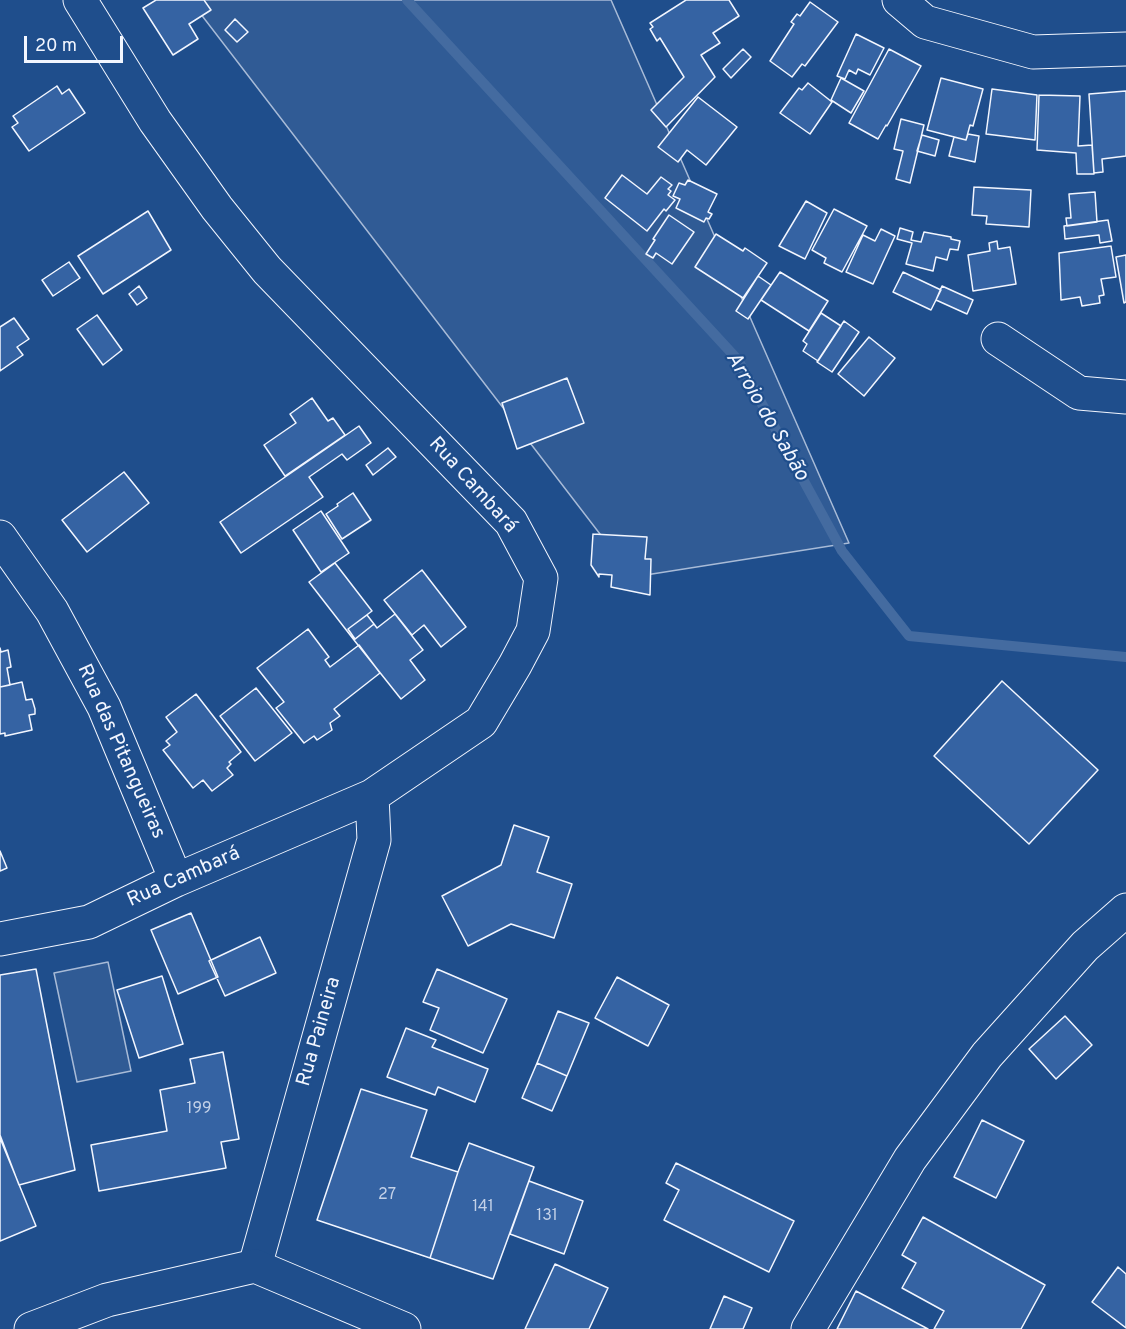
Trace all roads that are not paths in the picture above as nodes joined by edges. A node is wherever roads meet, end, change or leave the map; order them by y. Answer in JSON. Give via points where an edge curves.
{"nodes":[{"id":1,"x":80,"y":0,"type":"edge"},
{"id":2,"x":899,"y":0,"type":"edge"},
{"id":3,"x":1126,"y":49,"type":"edge"},
{"id":4,"x":998,"y":339,"type":"dead end"},
{"id":5,"x":1126,"y":397,"type":"edge"},
{"id":6,"x":0,"y":537,"type":"edge"},
{"id":7,"x":372,"y":796,"type":"junction"},
{"id":8,"x":176,"y":880,"type":"junction"},
{"id":9,"x":1126,"y":910,"type":"edge"},
{"id":10,"x":0,"y":939,"type":"edge"},
{"id":11,"x":255,"y":1266,"type":"junction"},
{"id":12,"x":31,"y":1329,"type":"edge"},
{"id":13,"x":404,"y":1329,"type":"edge"},
{"id":14,"x":808,"y":1329,"type":"edge"}],
"edges":[{"from":1,"to":7,"type":"street","name":"Rua Cambará","via":[[154,121],[217,208],[267,270],[511,522],[541,578],[533,631],[481,722]]},
{"from":2,"to":3,"type":"street","via":[[925,21],[1033,51]]},
{"from":4,"to":5,"type":"street","via":[[1078,393]]},
{"from":6,"to":8,"type":"street","name":"Rua das Pitangueiras","via":[[52,611],[104,707]]},
{"from":7,"to":8,"type":"street","name":"Rua Cambará"},
{"from":7,"to":11,"type":"street","name":"Rua Paineira","via":[[374,840]]},
{"from":8,"to":10,"type":"street","name":"Rua Cambará","via":[[89,922]]},
{"from":9,"to":14,"type":"street","via":[[1085,946],[987,1055],[910,1159]]},
{"from":11,"to":12,"type":"street","via":[[107,1300]]},
{"from":11,"to":13,"type":"street"}]}
